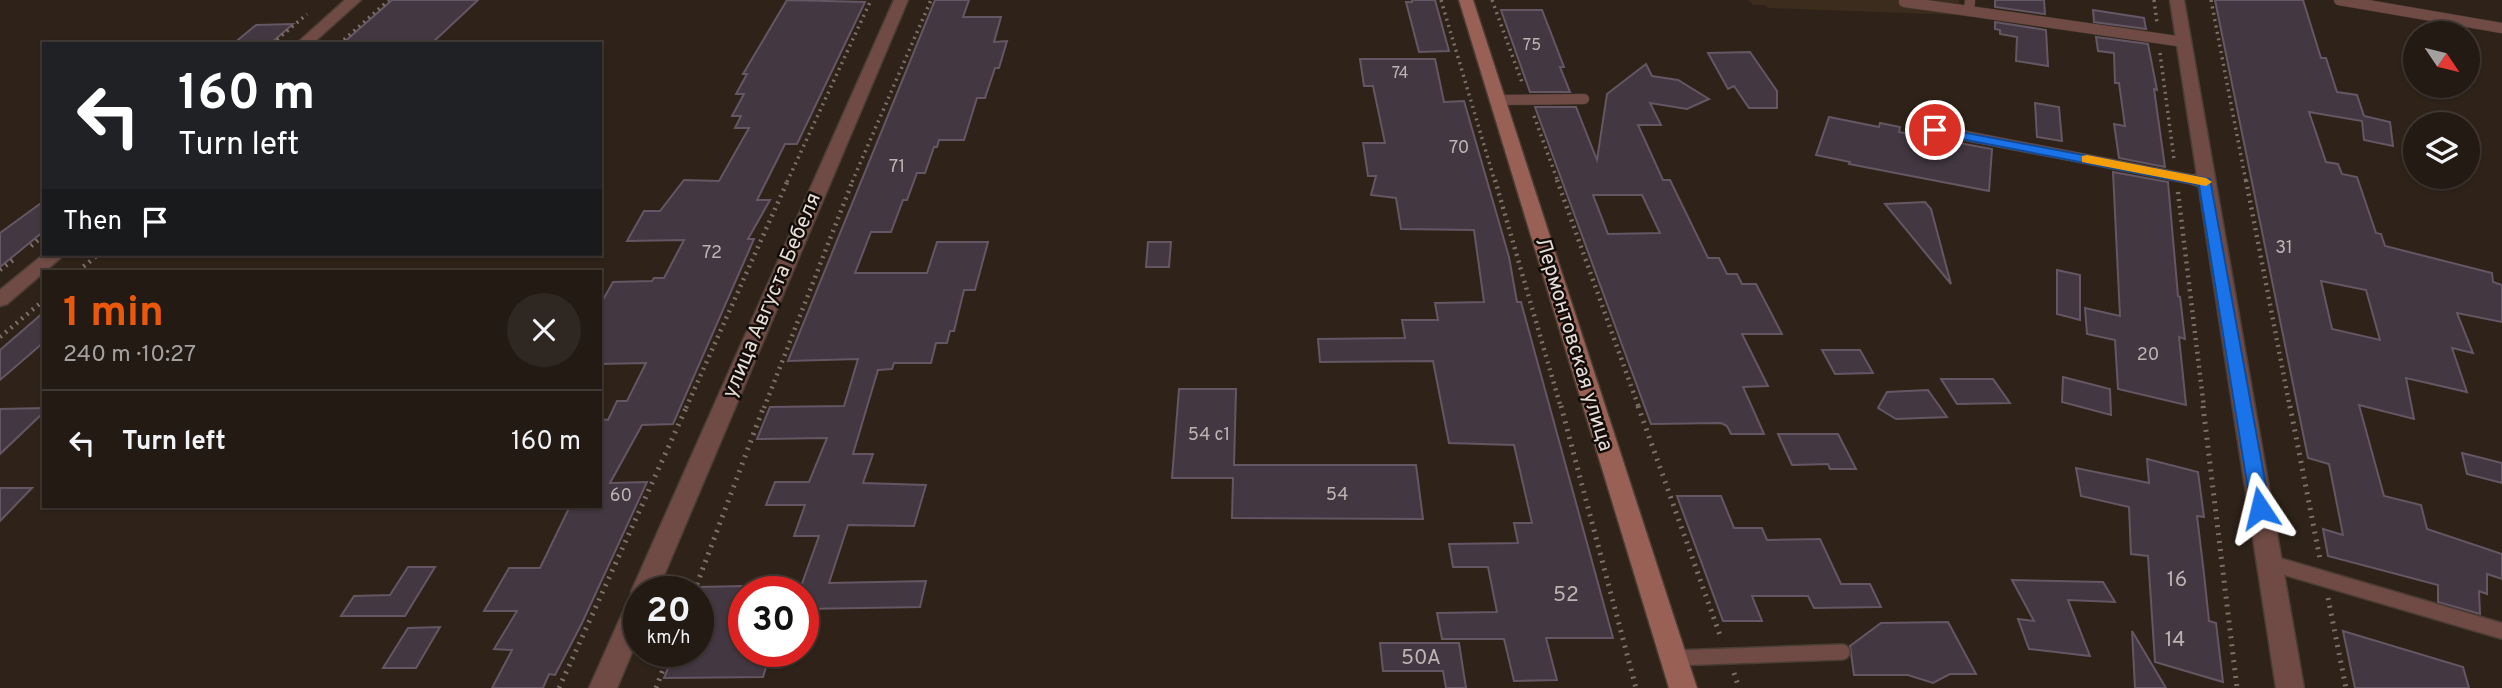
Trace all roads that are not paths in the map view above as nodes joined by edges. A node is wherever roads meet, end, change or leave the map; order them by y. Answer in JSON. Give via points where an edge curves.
{"nodes":[{"id":1,"x":354,"y":0,"type":"edge"},
{"id":2,"x":901,"y":0,"type":"edge"},
{"id":3,"x":1466,"y":0,"type":"edge"},
{"id":4,"x":1970,"y":0,"type":"edge"},
{"id":5,"x":2177,"y":0,"type":"edge"},
{"id":6,"x":2339,"y":0,"type":"edge"},
{"id":7,"x":1904,"y":2,"type":"dead end"},
{"id":8,"x":1969,"y":10,"type":"junction"},
{"id":9,"x":2502,"y":28,"type":"edge"},
{"id":10,"x":305,"y":42,"type":"edge"},
{"id":11,"x":2184,"y":42,"type":"junction"},
{"id":12,"x":1584,"y":99,"type":"dead end"},
{"id":13,"x":1499,"y":100,"type":"junction"},
{"id":14,"x":1935,"y":130,"type":"dead end"},
{"id":15,"x":2206,"y":182,"type":"junction"},
{"id":16,"x":53,"y":256,"type":"edge"},
{"id":17,"x":0,"y":300,"type":"edge"},
{"id":18,"x":2270,"y":563,"type":"junction"},
{"id":19,"x":651,"y":576,"type":"edge"},
{"id":20,"x":2502,"y":631,"type":"edge"},
{"id":21,"x":623,"y":642,"type":"edge"},
{"id":22,"x":1842,"y":652,"type":"dead end"},
{"id":23,"x":1674,"y":658,"type":"junction"},
{"id":24,"x":603,"y":688,"type":"edge"},
{"id":25,"x":1683,"y":688,"type":"edge"},
{"id":26,"x":2290,"y":688,"type":"edge"}],
"edges":[{"from":1,"to":10,"type":"street"},
{"from":2,"to":19,"type":"street","name":"улица Августа Бебеля"},
{"from":3,"to":13,"type":"main road","name":"Лермонтовская улица"},
{"from":4,"to":8,"type":"lane"},
{"from":5,"to":11,"type":"street"},
{"from":6,"to":9,"type":"lane"},
{"from":7,"to":8,"type":"lane"},
{"from":8,"to":11,"type":"lane"},
{"from":11,"to":15,"type":"street"},
{"from":12,"to":13,"type":"lane"},
{"from":13,"to":23,"type":"main road","name":"Лермонтовская улица"},
{"from":14,"to":15,"type":"lane"},
{"from":15,"to":18,"type":"street"},
{"from":16,"to":17,"type":"street"},
{"from":18,"to":20,"type":"lane"},
{"from":18,"to":26,"type":"street"},
{"from":21,"to":24,"type":"street"},
{"from":22,"to":23,"type":"lane"},
{"from":23,"to":25,"type":"main road","name":"Лермонтовская улица"}]}
